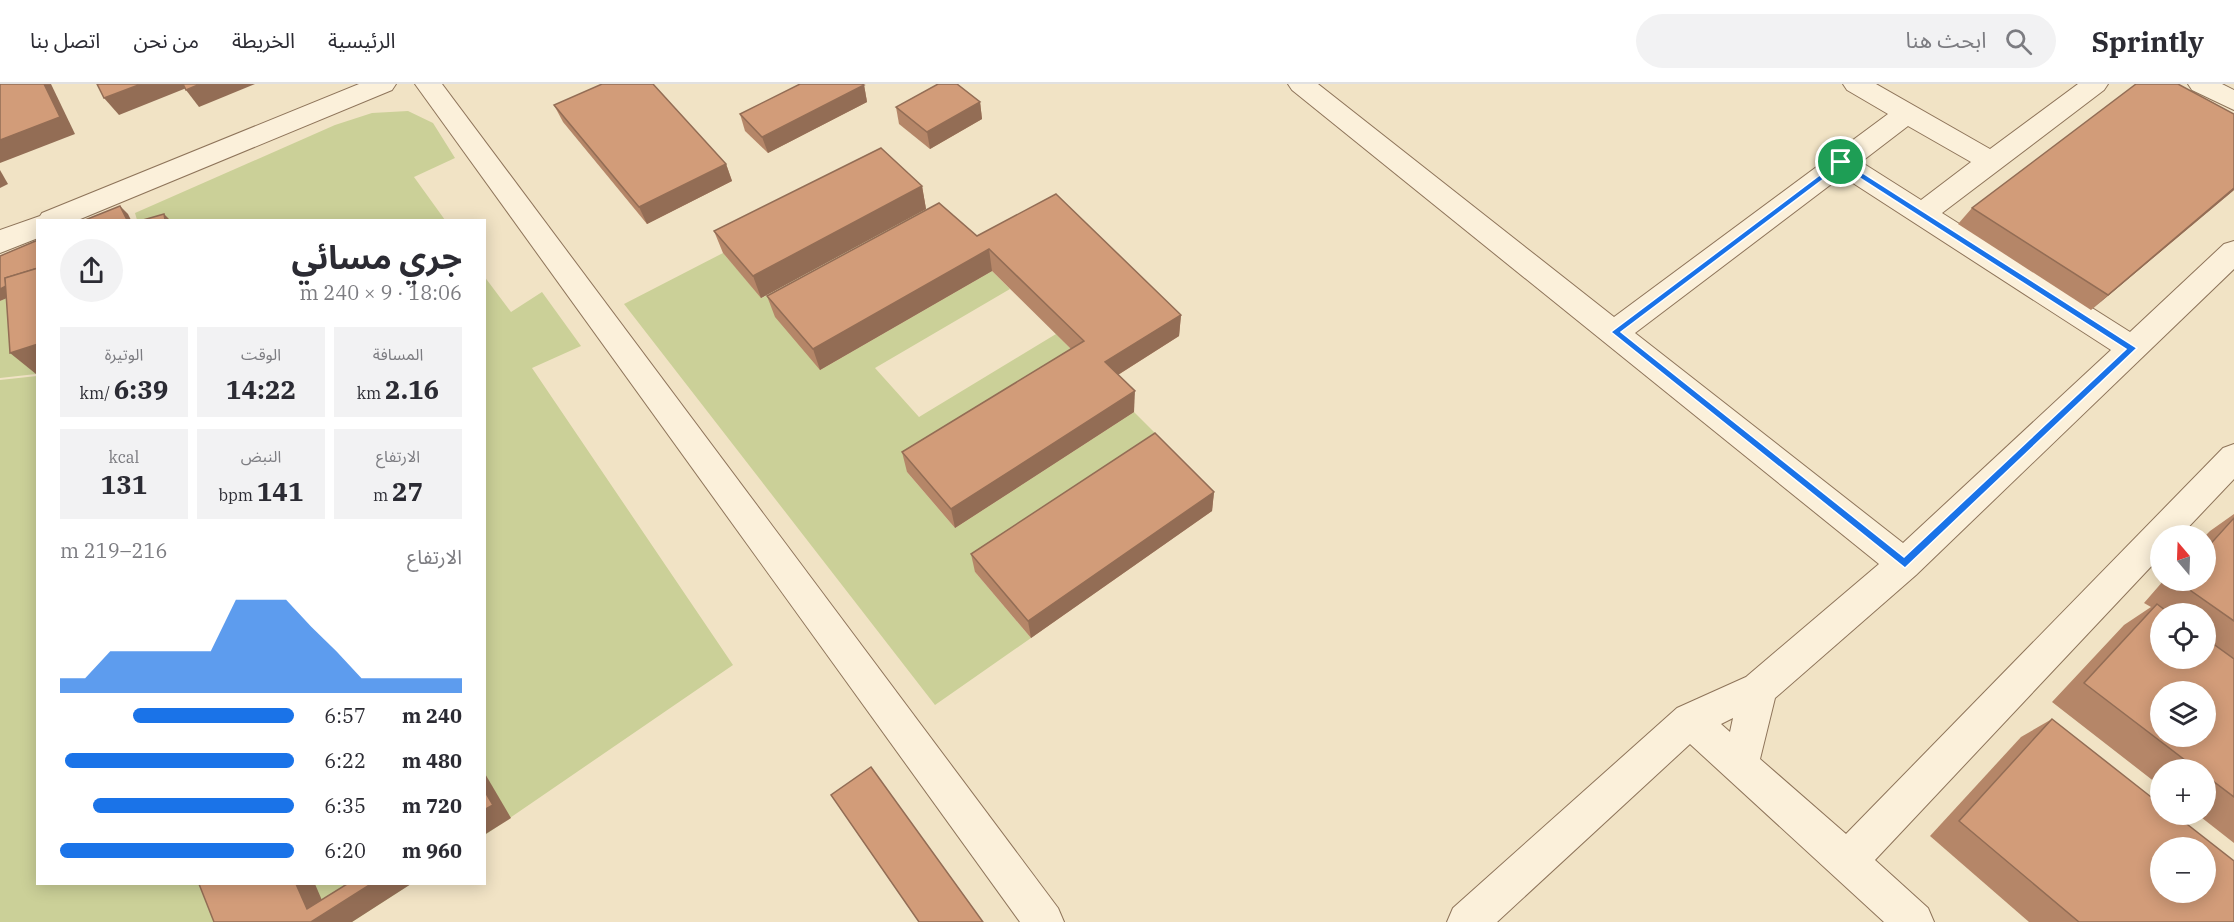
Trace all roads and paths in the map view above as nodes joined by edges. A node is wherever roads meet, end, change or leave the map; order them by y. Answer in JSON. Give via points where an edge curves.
{"nodes":[{"id":1,"x":383,"y":84,"type":"edge"},
{"id":2,"x":428,"y":84,"type":"edge"},
{"id":3,"x":1300,"y":84,"type":"edge"},
{"id":4,"x":1856,"y":84,"type":"edge"},
{"id":5,"x":2095,"y":84,"type":"edge"},
{"id":6,"x":2201,"y":84,"type":"edge"},
{"id":7,"x":2234,"y":101,"type":"edge"},
{"id":8,"x":1907,"y":113,"type":"junction"},
{"id":9,"x":1841,"y":162,"type":"junction"},
{"id":10,"x":1992,"y":162,"type":"junction"},
{"id":11,"x":1921,"y":214,"type":"junction"},
{"id":12,"x":54,"y":219,"type":"edge"},
{"id":13,"x":36,"y":227,"type":"edge"},
{"id":14,"x":0,"y":242,"type":"edge"},
{"id":15,"x":2234,"y":252,"type":"edge"},
{"id":16,"x":1615,"y":332,"type":"junction"},
{"id":17,"x":2133,"y":348,"type":"junction"},
{"id":18,"x":2234,"y":456,"type":"edge"},
{"id":19,"x":1905,"y":564,"type":"junction"},
{"id":20,"x":1759,"y":689,"type":"junction"},
{"id":21,"x":1690,"y":720,"type":"junction"},
{"id":22,"x":1740,"y":765,"type":"junction"},
{"id":23,"x":1847,"y":861,"type":"junction"},
{"id":24,"x":1044,"y":922,"type":"edge"},
{"id":25,"x":1467,"y":922,"type":"edge"},
{"id":26,"x":1914,"y":922,"type":"edge"}],
"edges":[{"from":1,"to":12,"type":"lane"},
{"from":2,"to":24,"type":"lane"},
{"from":3,"to":16,"type":"lane"},
{"from":4,"to":8,"type":"lane"},
{"from":5,"to":10,"type":"lane"},
{"from":6,"to":7,"type":"lane"},
{"from":8,"to":9,"type":"lane"},
{"from":8,"to":10,"type":"lane"},
{"from":9,"to":11,"type":"lane"},
{"from":9,"to":16,"type":"lane"},
{"from":10,"to":11,"type":"lane"},
{"from":11,"to":17,"type":"lane"},
{"from":13,"to":14,"type":"lane"},
{"from":15,"to":17,"type":"lane"},
{"from":16,"to":19,"type":"lane"},
{"from":17,"to":19,"type":"lane"},
{"from":18,"to":23,"type":"lane"},
{"from":19,"to":20,"type":"lane"},
{"from":20,"to":21,"type":"lane"},
{"from":20,"to":22,"type":"lane"},
{"from":21,"to":22,"type":"lane"},
{"from":21,"to":25,"type":"lane"},
{"from":22,"to":23,"type":"lane"},
{"from":23,"to":26,"type":"lane"}]}
